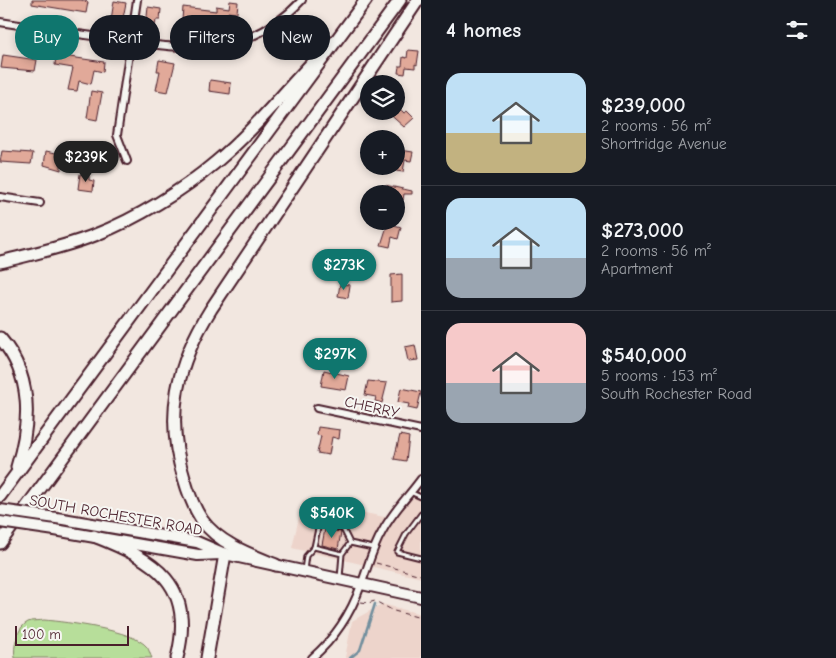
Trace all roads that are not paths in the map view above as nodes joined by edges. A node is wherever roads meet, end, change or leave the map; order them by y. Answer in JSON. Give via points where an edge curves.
{"nodes":[{"id":1,"x":137,"y":0,"type":"edge"},
{"id":2,"x":302,"y":0,"type":"edge"},
{"id":3,"x":366,"y":0,"type":"edge"},
{"id":4,"x":400,"y":0,"type":"edge"},
{"id":5,"x":418,"y":0,"type":"edge"},
{"id":6,"x":135,"y":15,"type":"edge"},
{"id":7,"x":352,"y":18,"type":"junction"},
{"id":8,"x":0,"y":22,"type":"edge"},
{"id":9,"x":89,"y":36,"type":"edge"},
{"id":10,"x":160,"y":45,"type":"edge"},
{"id":11,"x":128,"y":60,"type":"edge"},
{"id":12,"x":127,"y":161,"type":"dead end"},
{"id":13,"x":0,"y":197,"type":"edge"},
{"id":14,"x":40,"y":202,"type":"dead end"},
{"id":15,"x":0,"y":262,"type":"edge"},
{"id":16,"x":0,"y":338,"type":"edge"},
{"id":17,"x":317,"y":408,"type":"dead end"},
{"id":18,"x":421,"y":430,"type":"edge"},
{"id":19,"x":13,"y":478,"type":"junction"},
{"id":20,"x":421,"y":480,"type":"edge"},
{"id":21,"x":410,"y":492,"type":"junction"},
{"id":22,"x":0,"y":496,"type":"edge"},
{"id":23,"x":421,"y":497,"type":"edge"},
{"id":24,"x":0,"y":510,"type":"edge"},
{"id":25,"x":421,"y":514,"type":"edge"},
{"id":26,"x":0,"y":522,"type":"edge"},
{"id":27,"x":94,"y":536,"type":"junction"},
{"id":28,"x":0,"y":543,"type":"edge"},
{"id":29,"x":350,"y":543,"type":"junction"},
{"id":30,"x":314,"y":547,"type":"junction"},
{"id":31,"x":373,"y":548,"type":"junction"},
{"id":32,"x":226,"y":554,"type":"junction"},
{"id":33,"x":342,"y":554,"type":"junction"},
{"id":34,"x":421,"y":558,"type":"edge"},
{"id":35,"x":276,"y":565,"type":"junction"},
{"id":36,"x":304,"y":570,"type":"junction"},
{"id":37,"x":340,"y":578,"type":"junction"},
{"id":38,"x":362,"y":583,"type":"junction"},
{"id":39,"x":421,"y":597,"type":"edge"},
{"id":40,"x":177,"y":658,"type":"edge"},
{"id":41,"x":207,"y":658,"type":"edge"},
{"id":42,"x":312,"y":658,"type":"edge"}],
"edges":[{"from":1,"to":6,"type":"street"},
{"from":2,"to":10,"type":"street","via":[[269,28],[235,44],[193,49]]},
{"from":3,"to":7,"type":"highway"},
{"from":4,"to":28,"type":"highway"},
{"from":5,"to":35,"type":"highway","via":[[198,329],[178,382],[174,419],[177,452],[187,488],[203,520],[236,546]]},
{"from":7,"to":15,"type":"highway","via":[[242,139],[203,173],[122,223],[51,249]]},
{"from":7,"to":19,"type":"highway"},
{"from":8,"to":9,"type":"street"},
{"from":11,"to":12,"type":"street","via":[[117,135]]},
{"from":13,"to":14,"type":"street"},
{"from":16,"to":19,"type":"highway","via":[[16,360],[28,400],[25,438]]},
{"from":17,"to":18,"type":"street","name":"CHERRY"},
{"from":19,"to":22,"type":"highway"},
{"from":20,"to":21,"type":"street"},
{"from":21,"to":23,"type":"lane"},
{"from":21,"to":31,"type":"street","via":[[389,518]]},
{"from":24,"to":32,"type":"main road","name":"SOUTH ROCHESTER ROAD","bridge":true,"via":[[197,542]]},
{"from":25,"to":34,"type":"lane","via":[[397,552]]},
{"from":26,"to":27,"type":"main road","name":"SOUTH ROCHESTER ROAD","bridge":true},
{"from":27,"to":32,"type":"main road","name":"SOUTH ROCHESTER ROAD","via":[[198,555]]},
{"from":27,"to":40,"type":"highway","via":[[145,560],[171,585],[182,618]]},
{"from":29,"to":30,"type":"lane","via":[[343,529],[319,524]]},
{"from":29,"to":31,"type":"lane"},
{"from":29,"to":33,"type":"lane"},
{"from":30,"to":33,"type":"lane"},
{"from":30,"to":36,"type":"lane","via":[[306,556]]},
{"from":31,"to":38,"type":"street"},
{"from":32,"to":35,"type":"main road","name":"SOUTH ROCHESTER ROAD"},
{"from":32,"to":41,"type":"highway"},
{"from":33,"to":37,"type":"lane"},
{"from":35,"to":36,"type":"main road","name":"SOUTH ROCHESTER ROAD"},
{"from":36,"to":37,"type":"main road","name":"SOUTH ROCHESTER ROAD"},
{"from":37,"to":38,"type":"main road","name":"SOUTH ROCHESTER ROAD"},
{"from":38,"to":39,"type":"main road","name":"SOUTH ROCHESTER ROAD"},
{"from":38,"to":42,"type":"street","via":[[343,621]]}]}
